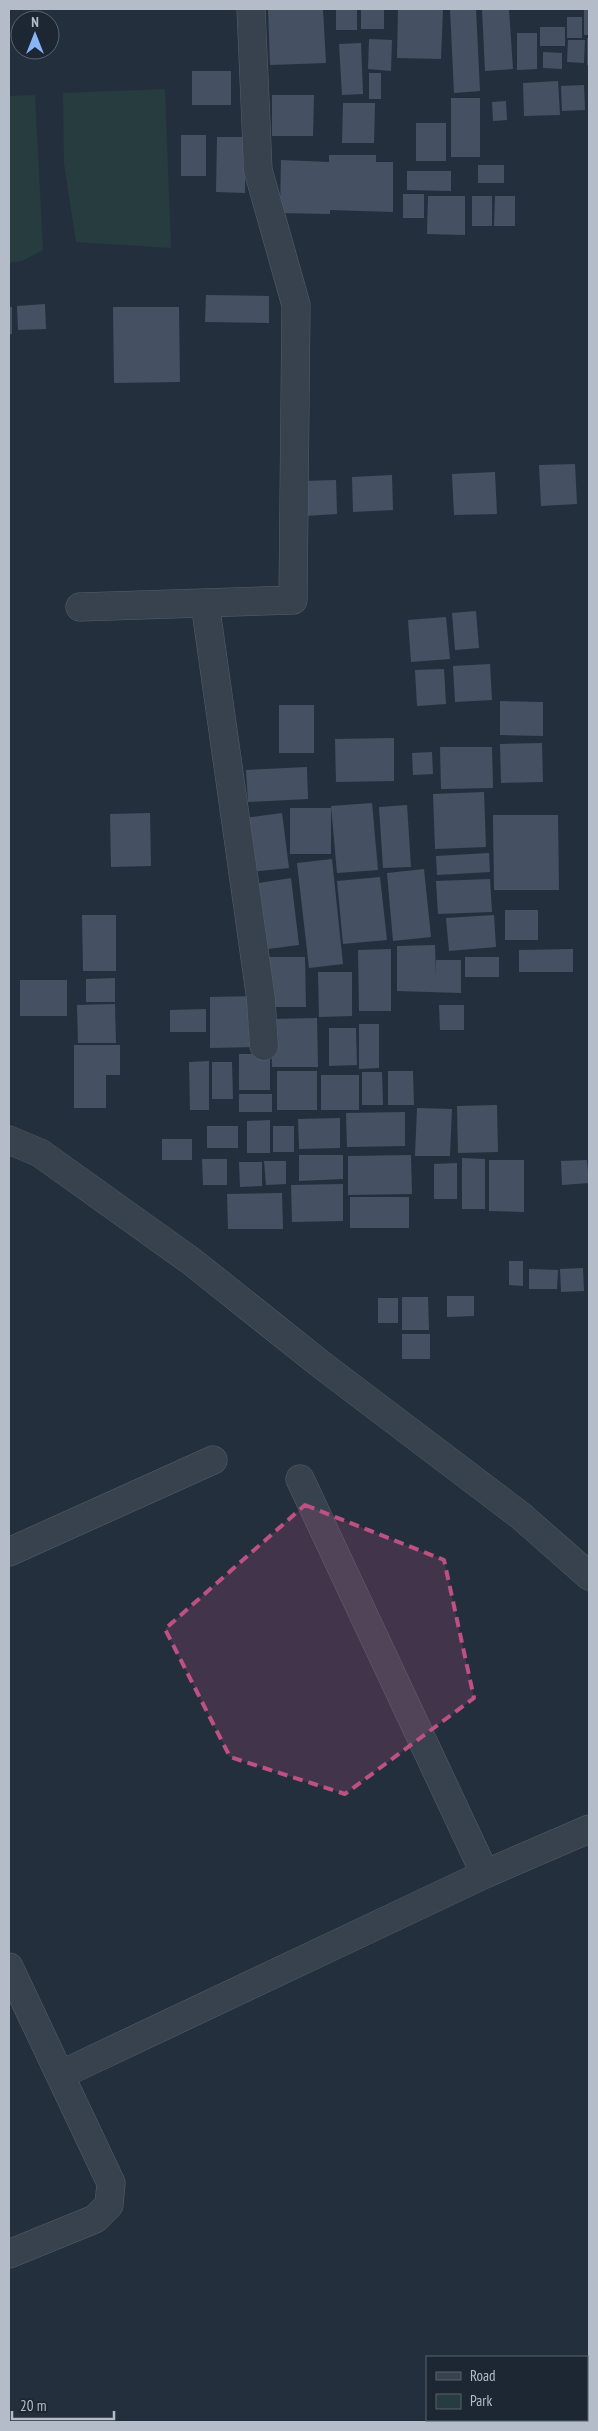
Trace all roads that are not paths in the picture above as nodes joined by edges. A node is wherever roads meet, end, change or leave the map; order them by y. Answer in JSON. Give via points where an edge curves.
{"nodes":[{"id":1,"x":251,"y":9,"type":"edge"},
{"id":2,"x":204,"y":603,"type":"junction"},
{"id":3,"x":80,"y":607,"type":"dead end"},
{"id":4,"x":264,"y":1046,"type":"dead end"},
{"id":5,"x":9,"y":1140,"type":"edge"},
{"id":6,"x":214,"y":1460,"type":"dead end"},
{"id":7,"x":300,"y":1479,"type":"dead end"},
{"id":8,"x":9,"y":1552,"type":"edge"},
{"id":9,"x":589,"y":1576,"type":"edge"},
{"id":10,"x":589,"y":1829,"type":"edge"},
{"id":11,"x":485,"y":1874,"type":"junction"},
{"id":12,"x":9,"y":1967,"type":"edge"},
{"id":13,"x":60,"y":2075,"type":"junction"},
{"id":14,"x":9,"y":2254,"type":"edge"}],
"edges":[{"from":1,"to":2,"type":"street","via":[[258,170],[296,305],[293,600]]},
{"from":2,"to":3,"type":"street"},
{"from":2,"to":4,"type":"street","via":[[261,1000]]},
{"from":5,"to":9,"type":"street","via":[[40,1153],[191,1261],[521,1516]]},
{"from":6,"to":8,"type":"street"},
{"from":7,"to":11,"type":"street"},
{"from":10,"to":11,"type":"street"},
{"from":11,"to":13,"type":"street"},
{"from":12,"to":13,"type":"street"},
{"from":13,"to":14,"type":"street","via":[[112,2183],[109,2205],[95,2219]]}]}
